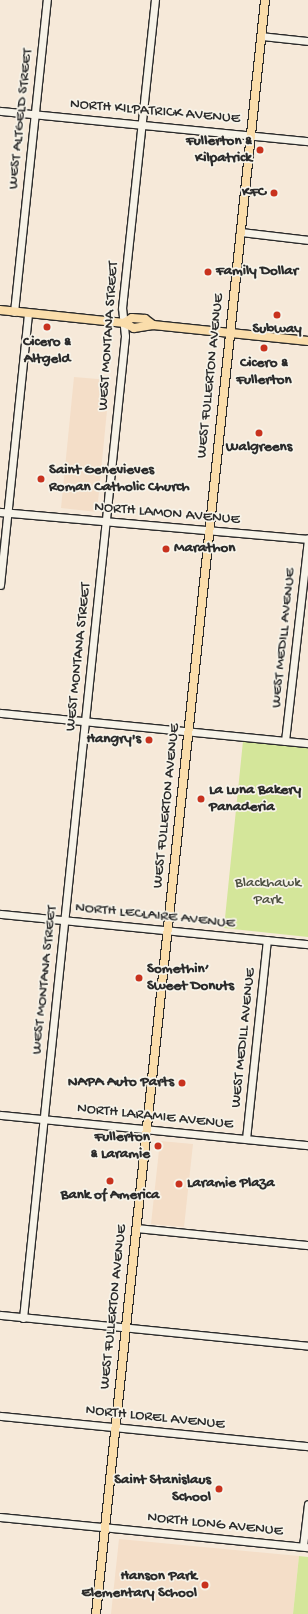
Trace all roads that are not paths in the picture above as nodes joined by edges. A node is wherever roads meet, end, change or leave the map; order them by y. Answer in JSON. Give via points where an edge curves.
{"nodes":[{"id":1,"x":47,"y":0,"type":"edge"},
{"id":2,"x":156,"y":0,"type":"edge"},
{"id":3,"x":264,"y":0,"type":"edge"},
{"id":4,"x":261,"y":36,"type":"junction"},
{"id":5,"x":308,"y":41,"type":"edge"},
{"id":6,"x":0,"y":111,"type":"edge"},
{"id":7,"x":35,"y":114,"type":"junction"},
{"id":8,"x":142,"y":124,"type":"junction"},
{"id":9,"x":250,"y":134,"type":"junction"},
{"id":10,"x":308,"y":141,"type":"edge"},
{"id":11,"x":240,"y":232,"type":"junction"},
{"id":12,"x":308,"y":240,"type":"edge"},
{"id":13,"x":0,"y":310,"type":"edge"},
{"id":14,"x":14,"y":312,"type":"junction"},
{"id":15,"x":28,"y":313,"type":"junction"},
{"id":16,"x":124,"y":323,"type":"junction"},
{"id":17,"x":230,"y":333,"type":"junction"},
{"id":18,"x":308,"y":341,"type":"edge"},
{"id":19,"x":4,"y":513,"type":"edge"},
{"id":20,"x":106,"y":522,"type":"junction"},
{"id":21,"x":209,"y":531,"type":"junction"},
{"id":22,"x":308,"y":539,"type":"edge"},
{"id":23,"x":0,"y":585,"type":"edge"},
{"id":24,"x":0,"y":713,"type":"edge"},
{"id":25,"x":85,"y":721,"type":"junction"},
{"id":26,"x":188,"y":731,"type":"junction"},
{"id":27,"x":286,"y":741,"type":"junction"},
{"id":28,"x":308,"y":743,"type":"edge"},
{"id":29,"x":0,"y":914,"type":"edge"},
{"id":30,"x":64,"y":920,"type":"junction"},
{"id":31,"x":168,"y":930,"type":"junction"},
{"id":32,"x":268,"y":940,"type":"junction"},
{"id":33,"x":308,"y":944,"type":"edge"},
{"id":34,"x":0,"y":1115,"type":"edge"},
{"id":35,"x":43,"y":1119,"type":"junction"},
{"id":36,"x":147,"y":1129,"type":"junction"},
{"id":37,"x":246,"y":1139,"type":"junction"},
{"id":38,"x":308,"y":1146,"type":"edge"},
{"id":39,"x":137,"y":1228,"type":"junction"},
{"id":40,"x":308,"y":1245,"type":"edge"},
{"id":41,"x":0,"y":1315,"type":"edge"},
{"id":42,"x":23,"y":1318,"type":"junction"},
{"id":43,"x":126,"y":1327,"type":"junction"},
{"id":44,"x":308,"y":1346,"type":"edge"},
{"id":45,"x":0,"y":1416,"type":"edge"},
{"id":46,"x":116,"y":1427,"type":"junction"},
{"id":47,"x":308,"y":1446,"type":"edge"},
{"id":48,"x":308,"y":1504,"type":"edge"},
{"id":49,"x":0,"y":1517,"type":"edge"},
{"id":50,"x":105,"y":1527,"type":"junction"},
{"id":51,"x":306,"y":1547,"type":"edge"},
{"id":52,"x":96,"y":1614,"type":"edge"}],
"edges":[{"from":1,"to":7,"type":"street","name":"WEST ALTGELD STREET"},
{"from":2,"to":8,"type":"street","name":"WEST MONTANA STREET"},
{"from":3,"to":4,"type":"main road","name":"WEST FULLERTON AVENUE"},
{"from":4,"to":5,"type":"street"},
{"from":4,"to":9,"type":"main road","name":"WEST FULLERTON AVENUE"},
{"from":6,"to":7,"type":"street","name":"NORTH KILPATRICK AVENUE"},
{"from":7,"to":8,"type":"street","name":"NORTH KILPATRICK AVENUE"},
{"from":7,"to":14,"type":"street","name":"WEST ALTGELD STREET"},
{"from":8,"to":9,"type":"street","name":"NORTH KILPATRICK AVENUE"},
{"from":8,"to":16,"type":"street","name":"WEST MONTANA STREET"},
{"from":9,"to":10,"type":"street","name":"NORTH KILPATRICK AVENUE"},
{"from":9,"to":11,"type":"main road","name":"WEST FULLERTON AVENUE"},
{"from":11,"to":12,"type":"street"},
{"from":11,"to":17,"type":"main road","name":"WEST FULLERTON AVENUE"},
{"from":13,"to":14,"type":"main road"},
{"from":14,"to":15,"type":"main road"},
{"from":15,"to":16,"type":"main road"},
{"from":15,"to":19,"type":"street"},
{"from":16,"to":17,"type":"main road","via":[[132,318],[145,319],[153,325]]},
{"from":16,"to":20,"type":"street","name":"WEST MONTANA STREET","via":[[125,336]]},
{"from":17,"to":18,"type":"main road"},
{"from":17,"to":21,"type":"main road","name":"WEST FULLERTON AVENUE"},
{"from":19,"to":20,"type":"street","name":"NORTH LAMON AVENUE"},
{"from":19,"to":23,"type":"street"},
{"from":20,"to":21,"type":"street","name":"NORTH LAMON AVENUE"},
{"from":20,"to":25,"type":"street","name":"WEST MONTANA STREET"},
{"from":21,"to":22,"type":"street","name":"NORTH LAMON AVENUE"},
{"from":21,"to":26,"type":"main road","name":"WEST FULLERTON AVENUE"},
{"from":22,"to":27,"type":"street","name":"WEST MEDILL AVENUE"},
{"from":24,"to":25,"type":"street"},
{"from":25,"to":26,"type":"street"},
{"from":25,"to":30,"type":"street","name":"WEST MONTANA STREET"},
{"from":26,"to":27,"type":"street"},
{"from":26,"to":31,"type":"main road","name":"WEST FULLERTON AVENUE"},
{"from":27,"to":28,"type":"street"},
{"from":29,"to":30,"type":"street","name":"NORTH LECLAIRE AVENUE"},
{"from":30,"to":31,"type":"street","name":"NORTH LECLAIRE AVENUE"},
{"from":30,"to":35,"type":"street","name":"WEST MONTANA STREET"},
{"from":31,"to":32,"type":"street","name":"NORTH LECLAIRE AVENUE"},
{"from":31,"to":36,"type":"main road","name":"WEST FULLERTON AVENUE"},
{"from":32,"to":33,"type":"street","name":"NORTH LECLAIRE AVENUE"},
{"from":32,"to":37,"type":"street","name":"WEST MEDILL AVENUE"},
{"from":34,"to":35,"type":"street","name":"NORTH LARAMIE AVENUE"},
{"from":35,"to":36,"type":"street","name":"NORTH LARAMIE AVENUE"},
{"from":35,"to":42,"type":"street","name":"WEST MONTANA STREET"},
{"from":36,"to":37,"type":"street","name":"NORTH LARAMIE AVENUE"},
{"from":36,"to":39,"type":"main road","name":"WEST FULLERTON AVENUE"},
{"from":37,"to":38,"type":"street","name":"NORTH LARAMIE AVENUE"},
{"from":39,"to":40,"type":"street"},
{"from":39,"to":43,"type":"main road","name":"WEST FULLERTON AVENUE"},
{"from":41,"to":42,"type":"street"},
{"from":42,"to":43,"type":"street"},
{"from":43,"to":44,"type":"street"},
{"from":43,"to":46,"type":"main road","name":"WEST FULLERTON AVENUE"},
{"from":45,"to":46,"type":"street","name":"NORTH LOREL AVENUE"},
{"from":46,"to":47,"type":"street","name":"NORTH LOREL AVENUE"},
{"from":46,"to":50,"type":"main road","name":"WEST FULLERTON AVENUE"},
{"from":48,"to":51,"type":"street"},
{"from":49,"to":50,"type":"street","name":"NORTH LONG AVENUE"},
{"from":50,"to":51,"type":"street","name":"NORTH LONG AVENUE"},
{"from":50,"to":52,"type":"main road","name":"WEST FULLERTON AVENUE"}]}
